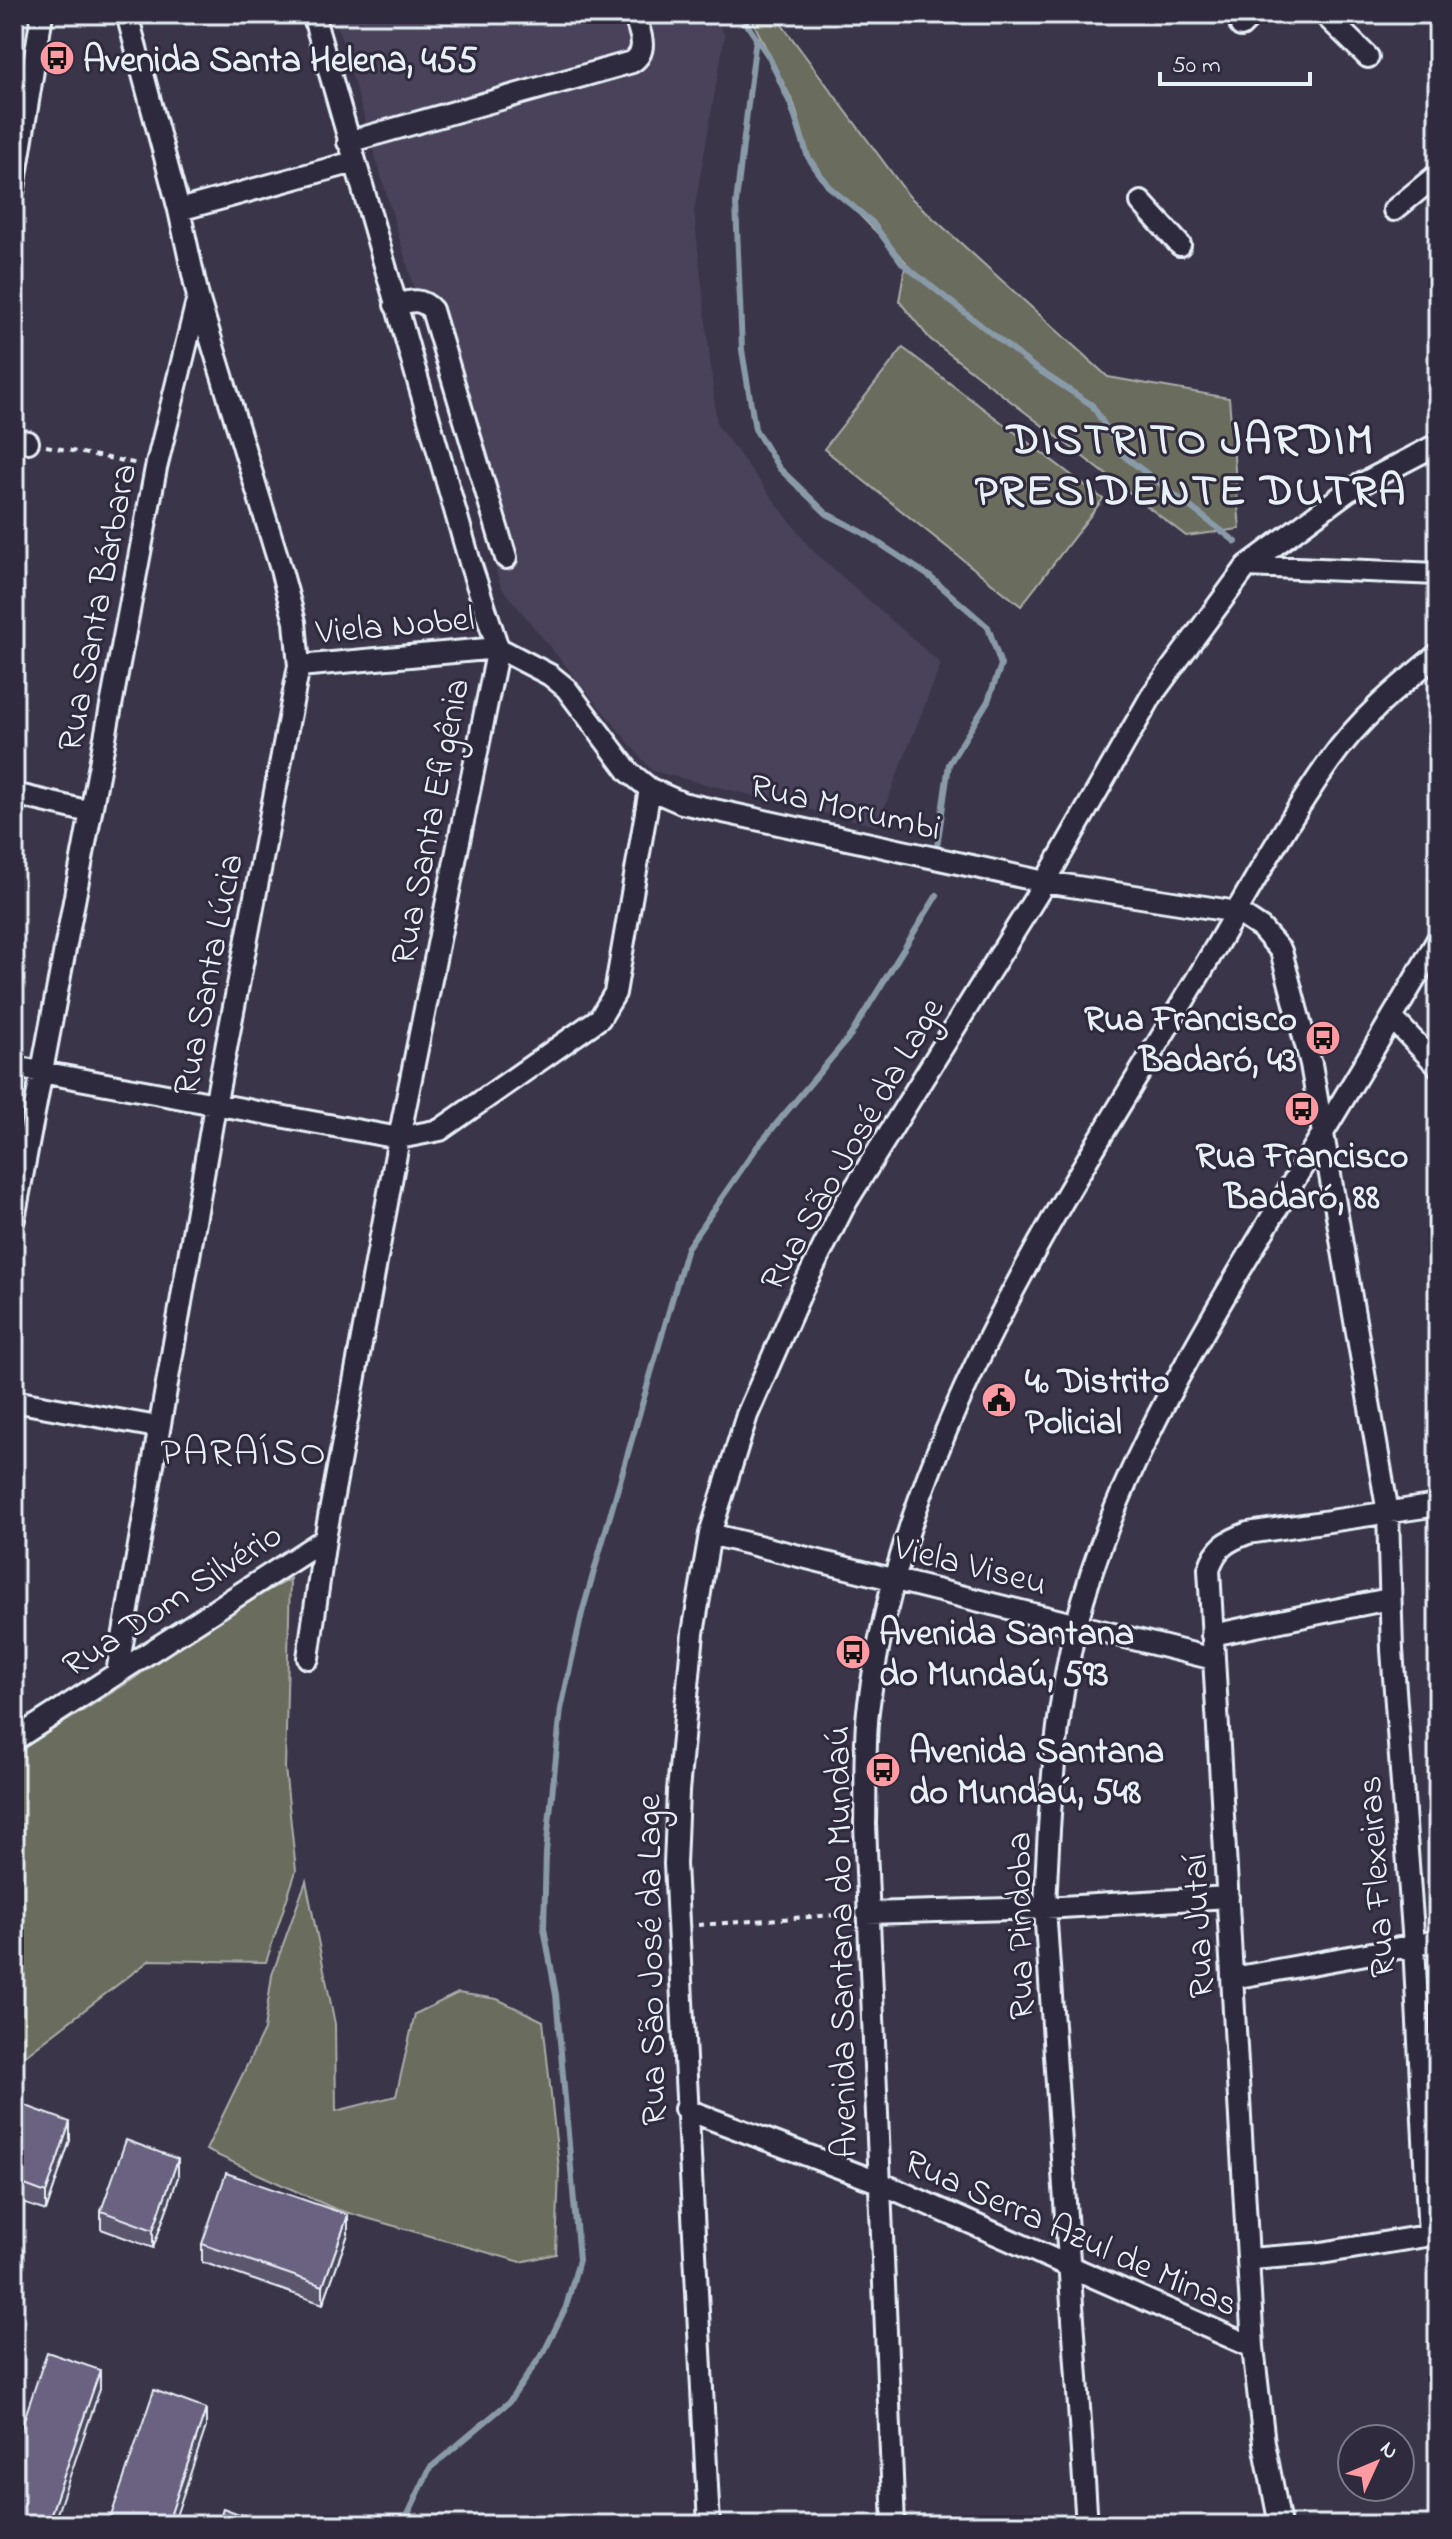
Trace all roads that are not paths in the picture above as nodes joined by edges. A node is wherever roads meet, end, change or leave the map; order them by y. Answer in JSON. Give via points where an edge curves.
{"nodes":[{"id":1,"x":42,"y":14,"type":"edge"},
{"id":2,"x":127,"y":14,"type":"edge"},
{"id":3,"x":313,"y":14,"type":"edge"},
{"id":4,"x":634,"y":14,"type":"edge"},
{"id":5,"x":1324,"y":14,"type":"edge"},
{"id":6,"x":1368,"y":57,"type":"dead end"},
{"id":7,"x":14,"y":78,"type":"edge"},
{"id":8,"x":26,"y":118,"type":"junction"},
{"id":9,"x":348,"y":142,"type":"junction"},
{"id":10,"x":354,"y":162,"type":"junction"},
{"id":11,"x":1438,"y":174,"type":"edge"},
{"id":12,"x":14,"y":188,"type":"edge"},
{"id":13,"x":1141,"y":202,"type":"dead end"},
{"id":14,"x":179,"y":210,"type":"junction"},
{"id":15,"x":1394,"y":210,"type":"dead end"},
{"id":16,"x":1180,"y":245,"type":"dead end"},
{"id":17,"x":198,"y":297,"type":"junction"},
{"id":18,"x":395,"y":305,"type":"junction"},
{"id":19,"x":1436,"y":444,"type":"edge"},
{"id":20,"x":506,"y":558,"type":"dead end"},
{"id":21,"x":1247,"y":566,"type":"junction"},
{"id":22,"x":1438,"y":574,"type":"edge"},
{"id":23,"x":498,"y":648,"type":"junction"},
{"id":24,"x":1438,"y":654,"type":"edge"},
{"id":25,"x":299,"y":666,"type":"junction"},
{"id":26,"x":650,"y":789,"type":"junction"},
{"id":27,"x":14,"y":794,"type":"edge"},
{"id":28,"x":90,"y":812,"type":"junction"},
{"id":29,"x":1045,"y":882,"type":"junction"},
{"id":30,"x":1237,"y":912,"type":"junction"},
{"id":31,"x":1438,"y":939,"type":"edge"},
{"id":32,"x":1393,"y":1019,"type":"junction"},
{"id":33,"x":1438,"y":1066,"type":"edge"},
{"id":34,"x":14,"y":1067,"type":"edge"},
{"id":35,"x":42,"y":1072,"type":"junction"},
{"id":36,"x":215,"y":1106,"type":"junction"},
{"id":37,"x":1324,"y":1129,"type":"junction"},
{"id":38,"x":399,"y":1138,"type":"junction"},
{"id":39,"x":14,"y":1219,"type":"edge"},
{"id":40,"x":14,"y":1401,"type":"edge"},
{"id":41,"x":157,"y":1427,"type":"junction"},
{"id":42,"x":1438,"y":1505,"type":"edge"},
{"id":43,"x":1388,"y":1513,"type":"junction"},
{"id":44,"x":710,"y":1534,"type":"junction"},
{"id":45,"x":325,"y":1539,"type":"junction"},
{"id":46,"x":894,"y":1578,"type":"junction"},
{"id":47,"x":1389,"y":1599,"type":"junction"},
{"id":48,"x":1076,"y":1625,"type":"junction"},
{"id":49,"x":1212,"y":1635,"type":"junction"},
{"id":50,"x":308,"y":1658,"type":"dead end"},
{"id":51,"x":1214,"y":1659,"type":"junction"},
{"id":52,"x":117,"y":1673,"type":"junction"},
{"id":53,"x":14,"y":1740,"type":"edge"},
{"id":54,"x":1228,"y":1897,"type":"junction"},
{"id":55,"x":1045,"y":1908,"type":"junction"},
{"id":56,"x":867,"y":1913,"type":"junction"},
{"id":57,"x":1438,"y":1941,"type":"edge"},
{"id":58,"x":1414,"y":1945,"type":"junction"},
{"id":59,"x":1233,"y":1978,"type":"junction"},
{"id":60,"x":685,"y":2109,"type":"junction"},
{"id":61,"x":878,"y":2182,"type":"junction"},
{"id":62,"x":1433,"y":2235,"type":"edge"},
{"id":63,"x":1250,"y":2259,"type":"junction"},
{"id":64,"x":1071,"y":2266,"type":"junction"},
{"id":65,"x":1253,"y":2347,"type":"junction"},
{"id":66,"x":709,"y":2525,"type":"edge"},
{"id":67,"x":894,"y":2525,"type":"edge"},
{"id":68,"x":1087,"y":2525,"type":"edge"},
{"id":69,"x":1280,"y":2525,"type":"edge"}],
"edges":[{"from":1,"to":8,"type":"street"},
{"from":2,"to":14,"type":"street","name":"Rua Santa Bárbara"},
{"from":3,"to":9,"type":"street","name":"Rua Santa Efigênia"},
{"from":4,"to":9,"type":"street","via":[[643,46],[632,62]]},
{"from":5,"to":6,"type":"street"},
{"from":7,"to":8,"type":"street"},
{"from":8,"to":12,"type":"street"},
{"from":9,"to":10,"type":"street","name":"Rua Santa Efigênia"},
{"from":10,"to":14,"type":"street"},
{"from":10,"to":18,"type":"street","name":"Rua Santa Efigênia"},
{"from":11,"to":15,"type":"street"},
{"from":13,"to":16,"type":"street"},
{"from":14,"to":17,"type":"street","name":"Rua Santa Bárbara"},
{"from":17,"to":25,"type":"street","name":"Rua Santa Lúcia","via":[[280,566],[295,622]]},
{"from":17,"to":28,"type":"street","name":"Rua Santa Bárbara","via":[[156,468]]},
{"from":18,"to":20,"type":"street","via":[[415,300],[432,310]]},
{"from":18,"to":23,"type":"street","name":"Rua Santa Efigênia"},
{"from":19,"to":21,"type":"street","name":"Rua São José da Lage","via":[[1348,491]]},
{"from":21,"to":22,"type":"street"},
{"from":21,"to":29,"type":"street","name":"Rua São José da Lage","via":[[1152,695]]},
{"from":23,"to":25,"type":"street","name":"Viela Nobel"},
{"from":23,"to":26,"type":"street","name":"Rua Morumbi","via":[[566,688],[629,772]]},
{"from":23,"to":38,"type":"street","name":"Rua Santa Efigênia"},
{"from":24,"to":30,"type":"street","name":"Avenida Santana do Mundaú","via":[[1378,706],[1330,760]]},
{"from":25,"to":36,"type":"street","name":"Rua Santa Lúcia"},
{"from":26,"to":29,"type":"street","name":"Rua Morumbi","via":[[682,803]]},
{"from":26,"to":38,"type":"street","via":[[615,993],[600,1018],[440,1130]]},
{"from":27,"to":28,"type":"street"},
{"from":28,"to":35,"type":"street","name":"Rua Santa Bárbara"},
{"from":29,"to":30,"type":"street","name":"Rua Morumbi"},
{"from":29,"to":44,"type":"street","name":"Rua São José da Lage","via":[[845,1204],[747,1415]]},
{"from":30,"to":37,"type":"street","name":"Rua Flexeiras","via":[[1281,951]]},
{"from":30,"to":46,"type":"street","name":"Avenida Santana do Mundaú","via":[[1034,1253],[926,1478]]},
{"from":31,"to":32,"type":"street","name":"Rua Pindoba"},
{"from":32,"to":33,"type":"street"},
{"from":32,"to":37,"type":"street","name":"Rua Pindoba"},
{"from":34,"to":35,"type":"street"},
{"from":35,"to":36,"type":"street"},
{"from":35,"to":39,"type":"street","name":"Rua Santa Bárbara"},
{"from":36,"to":38,"type":"street"},
{"from":36,"to":41,"type":"street","name":"Rua Santa Lúcia"},
{"from":37,"to":43,"type":"street","name":"Rua Flexeiras"},
{"from":37,"to":48,"type":"street","name":"Rua Pindoba","via":[[1179,1372],[1116,1510]]},
{"from":38,"to":45,"type":"street","name":"Rua Santa Efigênia"},
{"from":40,"to":41,"type":"street"},
{"from":41,"to":52,"type":"street","name":"Rua Santa Lúcia"},
{"from":42,"to":43,"type":"street","name":"Rua Jutaí"},
{"from":43,"to":47,"type":"street","name":"Rua Flexeiras"},
{"from":43,"to":49,"type":"street","name":"Rua Jutaí","via":[[1248,1533],[1227,1541],[1214,1553],[1209,1569]]},
{"from":44,"to":46,"type":"street","name":"Viela Viseu"},
{"from":44,"to":60,"type":"street","name":"Rua São José da Lage","via":[[693,1633],[678,1791],[676,1927]]},
{"from":45,"to":50,"type":"street","name":"Rua Santa Efigênia"},
{"from":45,"to":52,"type":"street","name":"Rua Dom Silvério"},
{"from":46,"to":48,"type":"street","name":"Viela Viseu"},
{"from":46,"to":56,"type":"street","name":"Avenida Santana do Mundaú","via":[[868,1712]]},
{"from":47,"to":49,"type":"street"},
{"from":47,"to":58,"type":"street","name":"Rua Flexeiras"},
{"from":48,"to":51,"type":"street","name":"Viela Viseu"},
{"from":48,"to":55,"type":"street","name":"Rua Pindoba","via":[[1049,1821]]},
{"from":49,"to":51,"type":"street","name":"Rua Jutaí"},
{"from":51,"to":54,"type":"street","name":"Rua Jutaí"},
{"from":52,"to":53,"type":"street","name":"Rua Dom Silvério"},
{"from":54,"to":55,"type":"street"},
{"from":54,"to":59,"type":"street","name":"Rua Jutaí"},
{"from":55,"to":56,"type":"street"},
{"from":55,"to":64,"type":"street","name":"Rua Pindoba"},
{"from":56,"to":61,"type":"street","name":"Avenida Santana do Mundaú"},
{"from":57,"to":58,"type":"street"},
{"from":58,"to":59,"type":"street"},
{"from":58,"to":62,"type":"street","name":"Rua Flexeiras"},
{"from":59,"to":63,"type":"street","name":"Rua Jutaí"},
{"from":60,"to":61,"type":"street","name":"Rua Serra Azul de Minas"},
{"from":60,"to":66,"type":"street","name":"Rua São José da Lage"},
{"from":61,"to":64,"type":"street","name":"Rua Serra Azul de Minas"},
{"from":61,"to":67,"type":"street","name":"Avenida Santana do Mundaú"},
{"from":62,"to":63,"type":"street"},
{"from":63,"to":65,"type":"street","name":"Rua Jutaí"},
{"from":64,"to":65,"type":"street","name":"Rua Serra Azul de Minas"},
{"from":64,"to":68,"type":"street","name":"Rua Pindoba"},
{"from":65,"to":69,"type":"street","name":"Rua Jutaí"}]}
